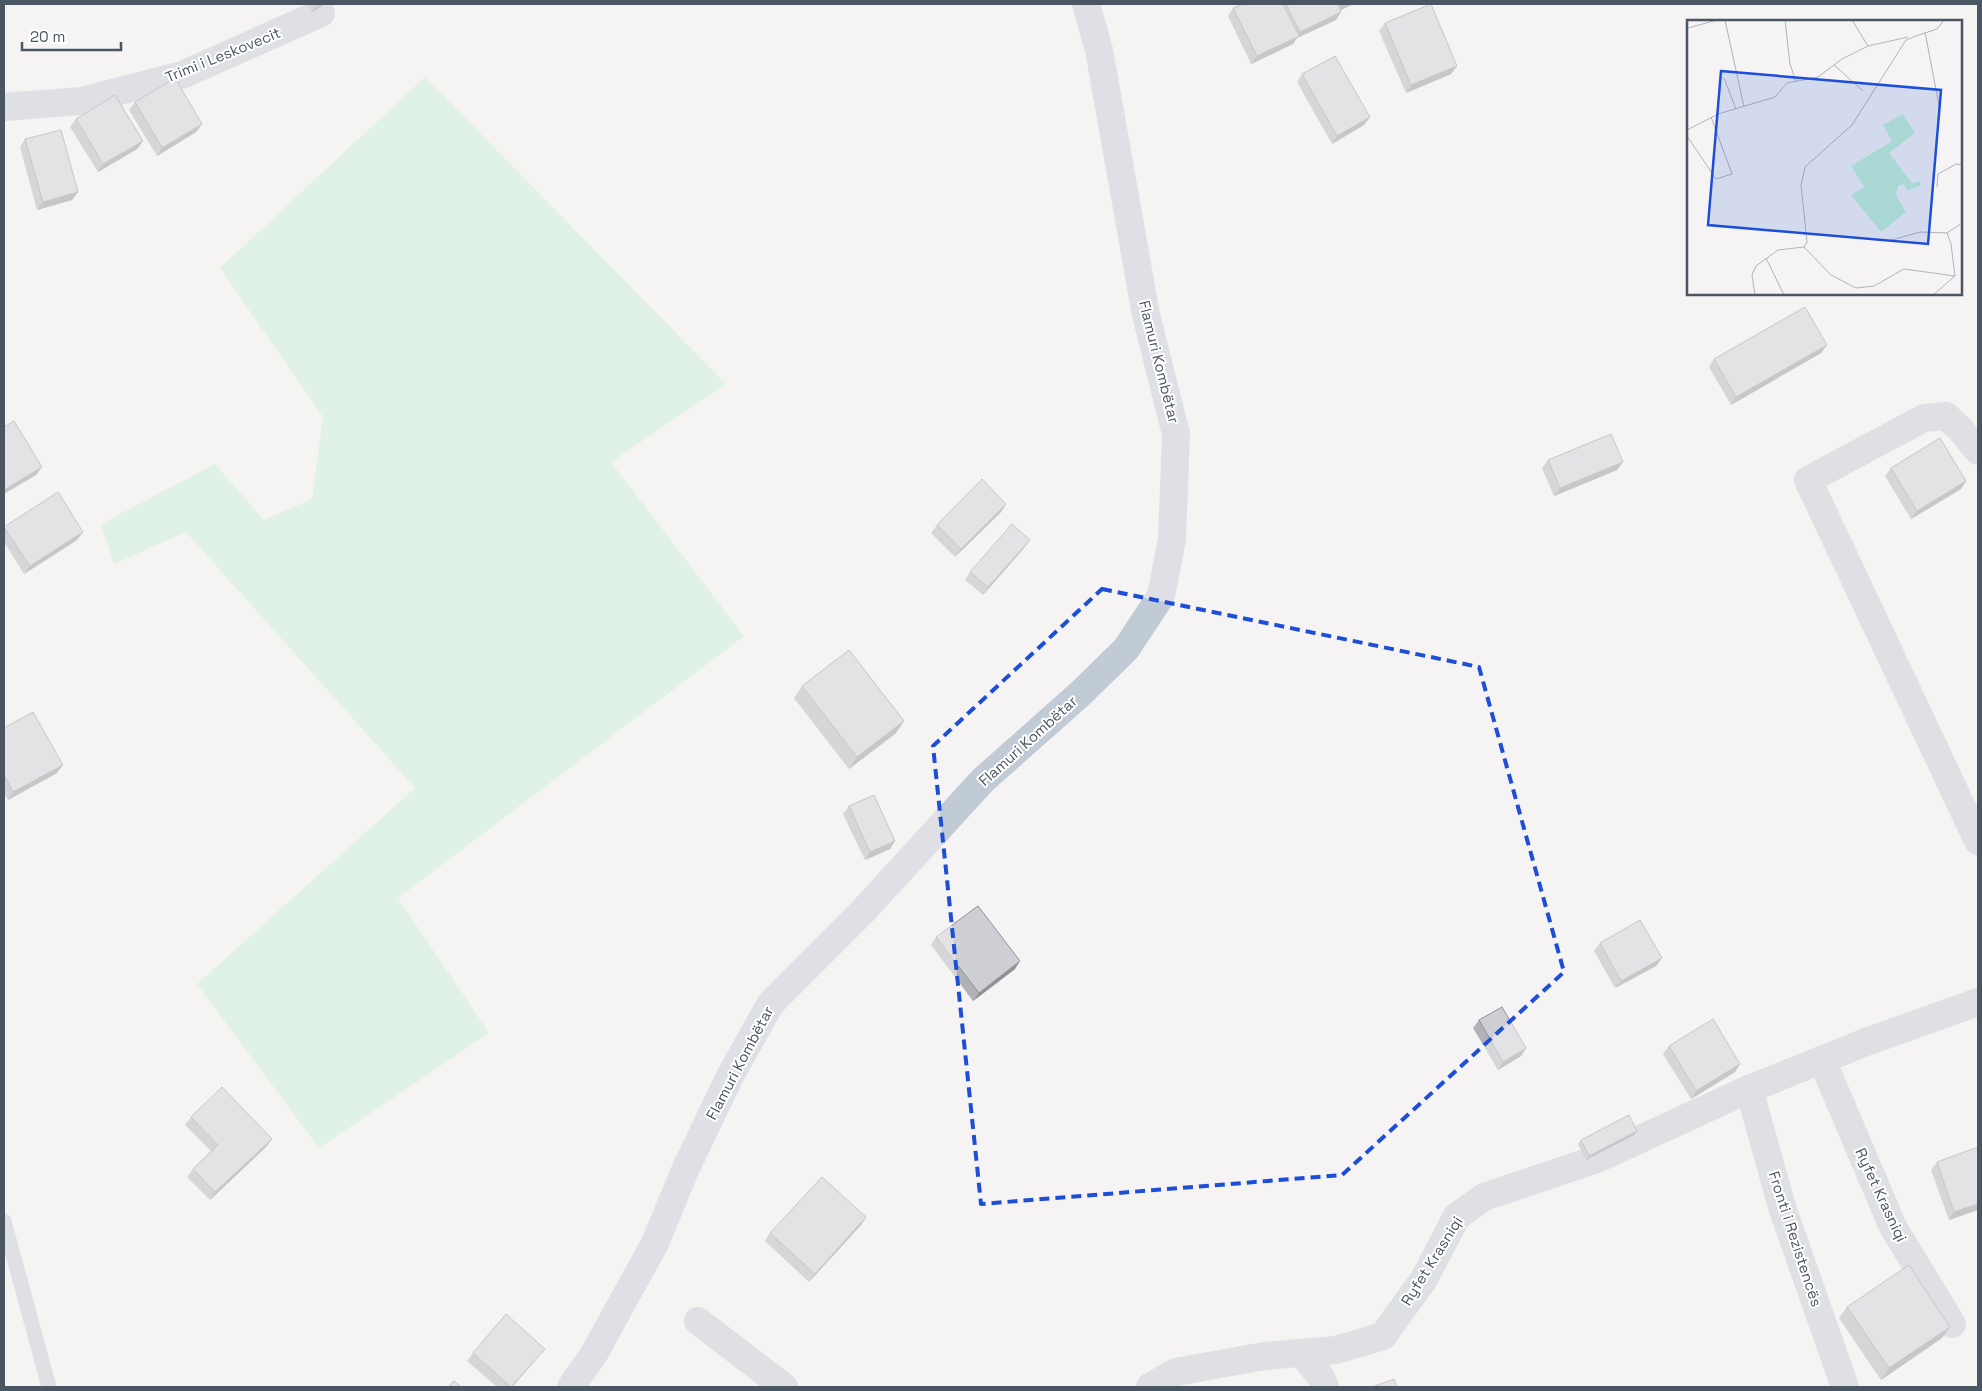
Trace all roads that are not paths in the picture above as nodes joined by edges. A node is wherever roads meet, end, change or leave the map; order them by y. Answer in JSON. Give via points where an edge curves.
{"nodes":[{"id":1,"x":1086,"y":4,"type":"edge"},
{"id":2,"x":321,"y":14,"type":"dead end"},
{"id":3,"x":4,"y":107,"type":"edge"},
{"id":4,"x":1978,"y":451,"type":"edge"},
{"id":5,"x":1978,"y":841,"type":"edge"},
{"id":6,"x":1978,"y":1002,"type":"edge"},
{"id":7,"x":1822,"y":1060,"type":"junction"},
{"id":8,"x":1749,"y":1089,"type":"junction"},
{"id":9,"x":4,"y":1221,"type":"edge"},
{"id":10,"x":698,"y":1321,"type":"dead end"},
{"id":11,"x":1952,"y":1324,"type":"dead end"},
{"id":12,"x":1302,"y":1353,"type":"junction"},
{"id":13,"x":49,"y":1387,"type":"edge"},
{"id":14,"x":571,"y":1387,"type":"edge"},
{"id":15,"x":784,"y":1387,"type":"edge"},
{"id":16,"x":1150,"y":1387,"type":"edge"},
{"id":17,"x":1325,"y":1387,"type":"edge"},
{"id":18,"x":1845,"y":1387,"type":"edge"}],
"edges":[{"from":1,"to":14,"type":"street","name":"Flamuri Kombëtar","via":[[1099,50],[1146,316],[1176,434],[1172,538],[1161,596],[1126,650],[983,780],[865,909],[771,1003],[731,1074],[655,1243],[594,1354]]},
{"from":2,"to":3,"type":"street","name":"Trimi i Leskovecit","via":[[182,75],[81,101]]},
{"from":4,"to":5,"type":"street","via":[[1946,416],[1924,418],[1808,480]]},
{"from":6,"to":7,"type":"street","name":"Ryfet Krasniqi"},
{"from":7,"to":8,"type":"street","name":"Ryfet Krasniqi"},
{"from":7,"to":11,"type":"street","name":"Ryfet Krasniqi","via":[[1893,1226]]},
{"from":8,"to":12,"type":"street","name":"Ryfet Krasniqi","via":[[1597,1159],[1484,1197],[1457,1216],[1424,1278],[1383,1336],[1336,1350]]},
{"from":8,"to":18,"type":"street","name":"Fronti i Rezistencës","via":[[1783,1210]]},
{"from":9,"to":13,"type":"lane"},
{"from":10,"to":15,"type":"street"},
{"from":12,"to":16,"type":"street","name":"Ryfet Krasniqi","via":[[1264,1356],[1176,1372]]},
{"from":12,"to":17,"type":"street"}]}
